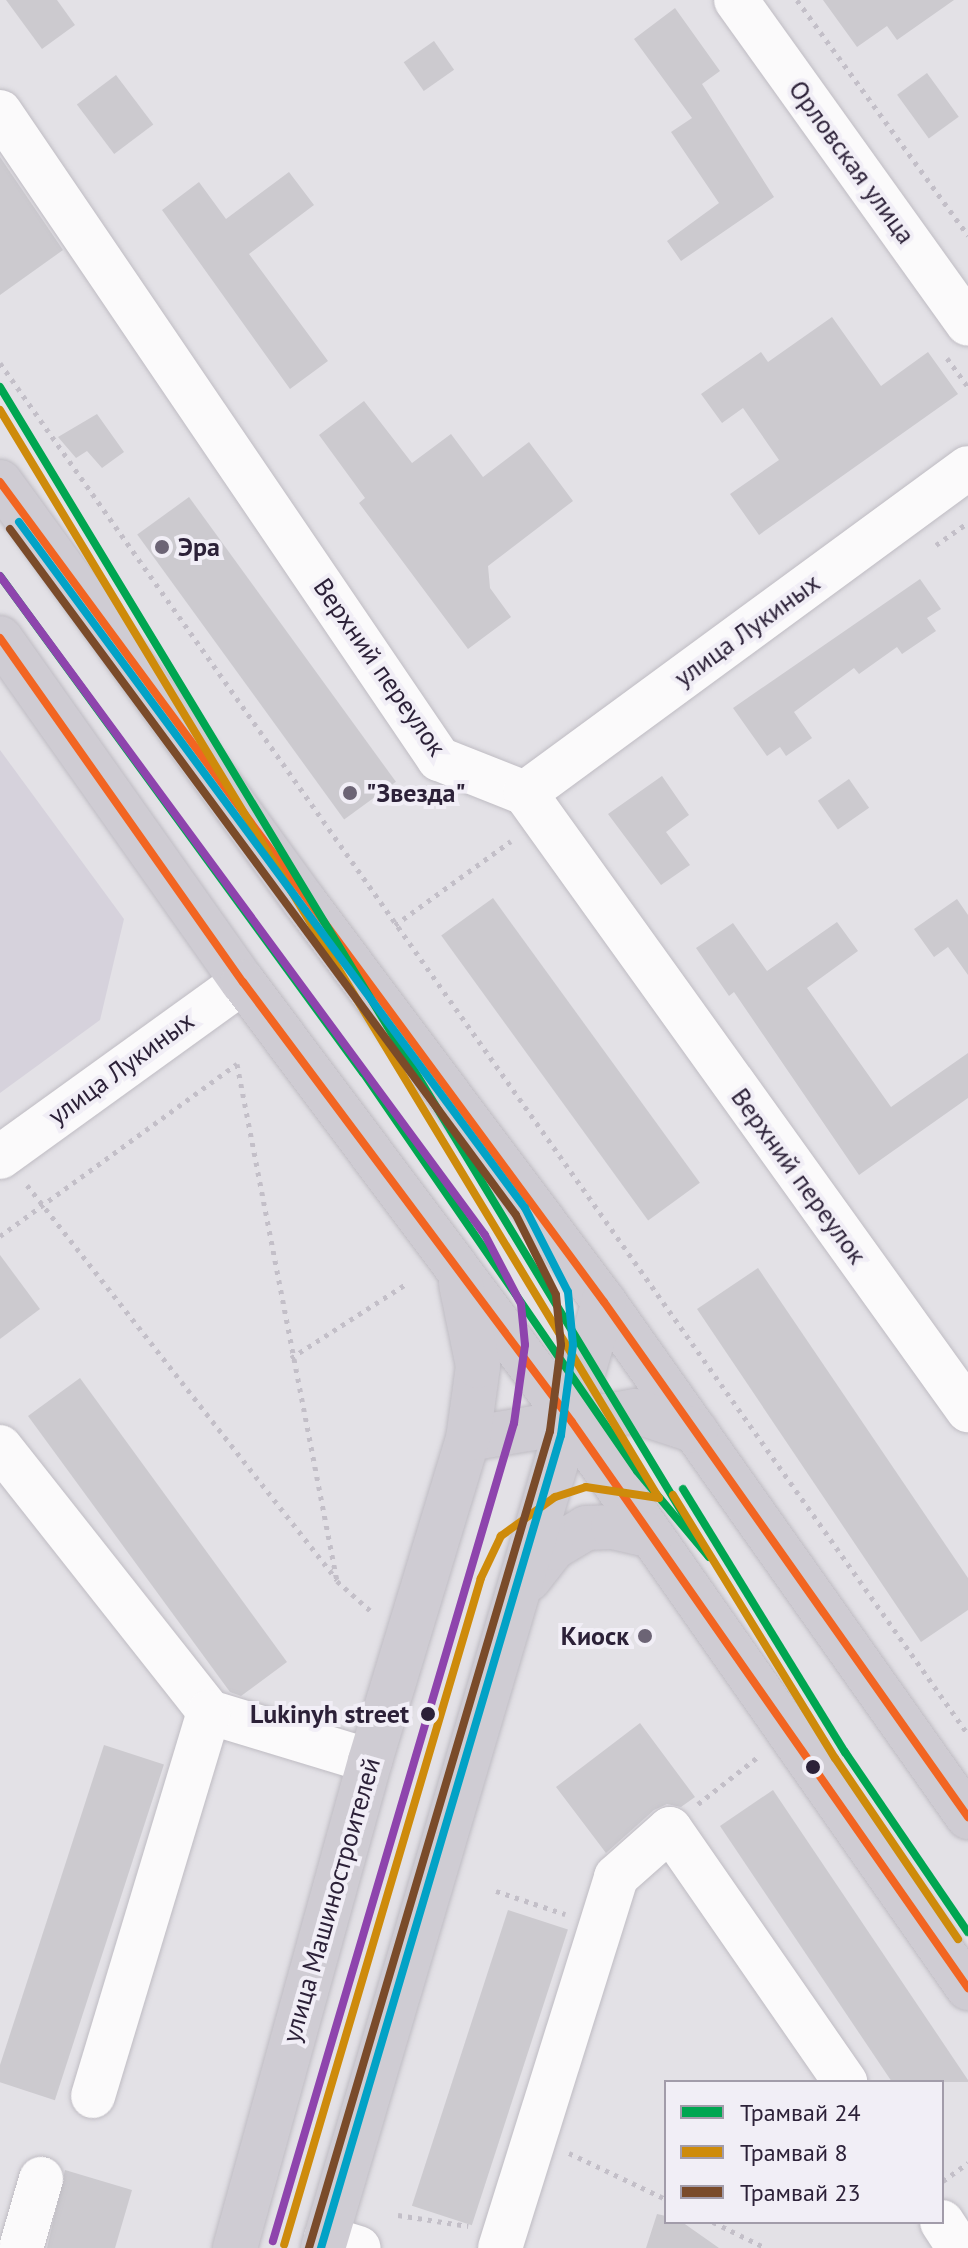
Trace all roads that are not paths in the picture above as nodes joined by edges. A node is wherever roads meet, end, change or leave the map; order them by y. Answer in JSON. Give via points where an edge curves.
{"nodes":[{"id":1,"x":736,"y":0,"type":"edge"},
{"id":2,"x":0,"y":112,"type":"edge"},
{"id":3,"x":968,"y":324,"type":"edge"},
{"id":4,"x":968,"y":468,"type":"edge"},
{"id":5,"x":0,"y":482,"type":"edge"},
{"id":6,"x":0,"y":638,"type":"edge"},
{"id":7,"x":525,"y":793,"type":"junction"},
{"id":8,"x":243,"y":982,"type":"junction"},
{"id":9,"x":2,"y":1155,"type":"edge"},
{"id":10,"x":459,"y":1274,"type":"junction"},
{"id":11,"x":604,"y":1302,"type":"junction"},
{"id":12,"x":968,"y":1410,"type":"edge"},
{"id":13,"x":572,"y":1422,"type":"junction"},
{"id":14,"x":696,"y":1431,"type":"junction"},
{"id":15,"x":468,"y":1439,"type":"junction"},
{"id":16,"x":0,"y":1447,"type":"edge"},
{"id":17,"x":651,"y":1536,"type":"junction"},
{"id":18,"x":521,"y":1590,"type":"junction"},
{"id":19,"x":209,"y":1712,"type":"junction"},
{"id":20,"x":370,"y":1761,"type":"junction"},
{"id":21,"x":968,"y":1817,"type":"edge"},
{"id":22,"x":968,"y":1988,"type":"edge"},
{"id":23,"x":844,"y":2080,"type":"edge"},
{"id":24,"x":93,"y":2096,"type":"dead end"},
{"id":25,"x":41,"y":2179,"type":"dead end"},
{"id":26,"x":943,"y":2224,"type":"edge"},
{"id":27,"x":336,"y":2245,"type":"edge"},
{"id":28,"x":21,"y":2248,"type":"edge"},
{"id":29,"x":235,"y":2248,"type":"edge"},
{"id":30,"x":500,"y":2248,"type":"edge"},
{"id":31,"x":959,"y":2248,"type":"edge"}],
"edges":[{"from":1,"to":3,"type":"street","name":"Орловская улица"},
{"from":2,"to":7,"type":"street","name":"Верхний переулок","via":[[439,759]]},
{"from":4,"to":7,"type":"street","name":"улица Лукиных"},
{"from":5,"to":11,"type":"main road"},
{"from":6,"to":8,"type":"main road"},
{"from":7,"to":12,"type":"street","name":"Верхний переулок"},
{"from":8,"to":9,"type":"street","name":"улица Лукиных"},
{"from":8,"to":10,"type":"main road"},
{"from":10,"to":13,"type":"main road"},
{"from":10,"to":15,"type":"main road","name":"улица Машиностроителей","via":[[478,1366]]},
{"from":11,"to":13,"type":"main road"},
{"from":11,"to":14,"type":"main road"},
{"from":13,"to":14,"type":"main road","via":[[635,1411]]},
{"from":13,"to":15,"type":"main road"},
{"from":13,"to":17,"type":"main road"},
{"from":13,"to":18,"type":"main road"},
{"from":14,"to":21,"type":"main road"},
{"from":15,"to":20,"type":"main road","name":"улица Машиностроителей"},
{"from":16,"to":19,"type":"street"},
{"from":17,"to":18,"type":"main road","via":[[613,1527],[586,1528],[553,1548]]},
{"from":17,"to":22,"type":"main road"},
{"from":18,"to":27,"type":"main road"},
{"from":19,"to":20,"type":"street"},
{"from":19,"to":24,"type":"street"},
{"from":20,"to":29,"type":"main road","name":"улица Машиностроителей"},
{"from":23,"to":30,"type":"street","via":[[670,1829],[616,1877]]},
{"from":25,"to":28,"type":"street"},
{"from":26,"to":31,"type":"street"}]}
